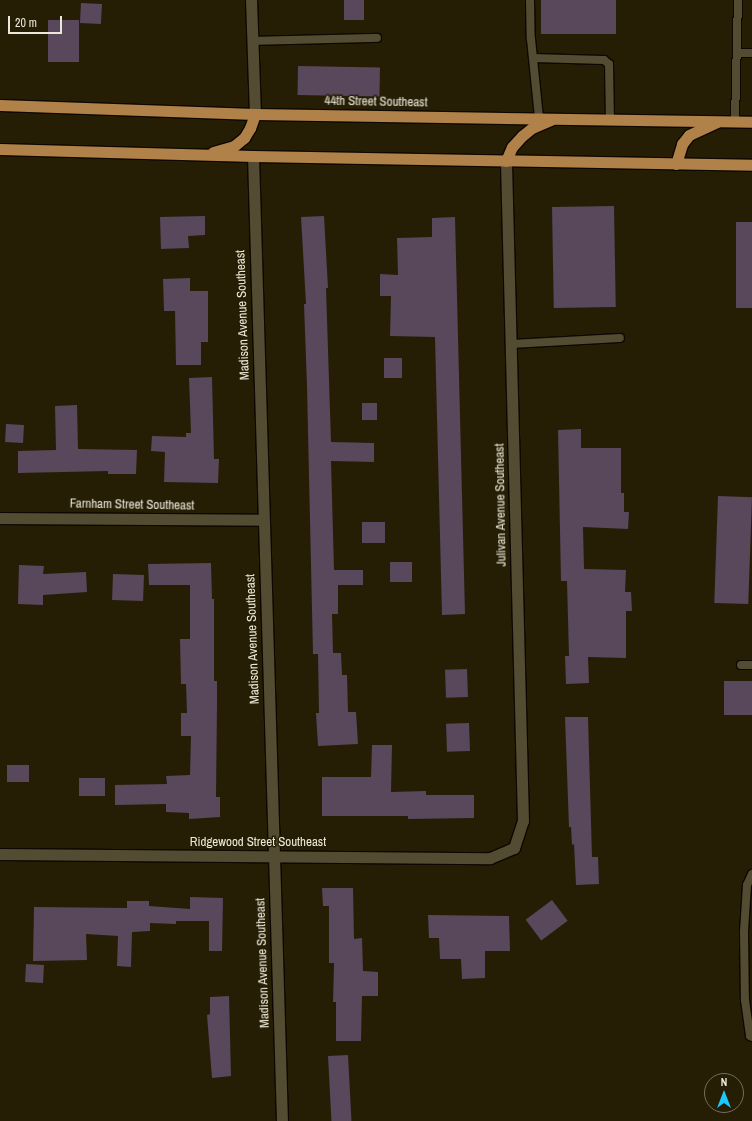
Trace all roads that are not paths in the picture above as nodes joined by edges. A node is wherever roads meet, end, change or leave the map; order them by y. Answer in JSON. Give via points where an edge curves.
{"nodes":[{"id":1,"x":251,"y":0,"type":"edge"},
{"id":2,"x":530,"y":0,"type":"edge"},
{"id":3,"x":738,"y":0,"type":"edge"},
{"id":4,"x":377,"y":38,"type":"dead end"},
{"id":5,"x":252,"y":41,"type":"junction"},
{"id":6,"x":737,"y":53,"type":"junction"},
{"id":7,"x":752,"y":53,"type":"edge"},
{"id":8,"x":533,"y":58,"type":"junction"},
{"id":9,"x":0,"y":105,"type":"edge"},
{"id":10,"x":255,"y":114,"type":"junction"},
{"id":11,"x":539,"y":118,"type":"junction"},
{"id":12,"x":556,"y":119,"type":"junction"},
{"id":13,"x":610,"y":119,"type":"junction"},
{"id":14,"x":719,"y":121,"type":"junction"},
{"id":15,"x":735,"y":121,"type":"junction"},
{"id":16,"x":752,"y":122,"type":"edge"},
{"id":17,"x":0,"y":149,"type":"edge"},
{"id":18,"x":201,"y":155,"type":"junction"},
{"id":19,"x":253,"y":156,"type":"junction"},
{"id":20,"x":506,"y":161,"type":"junction"},
{"id":21,"x":676,"y":164,"type":"junction"},
{"id":22,"x":752,"y":164,"type":"edge"},
{"id":23,"x":620,"y":338,"type":"dead end"},
{"id":24,"x":511,"y":344,"type":"junction"},
{"id":25,"x":0,"y":518,"type":"edge"},
{"id":26,"x":263,"y":520,"type":"junction"},
{"id":27,"x":741,"y":665,"type":"dead end"},
{"id":28,"x":752,"y":665,"type":"edge"},
{"id":29,"x":514,"y":848,"type":"joint"},
{"id":30,"x":0,"y":854,"type":"edge"},
{"id":31,"x":274,"y":857,"type":"junction"},
{"id":32,"x":752,"y":874,"type":"edge"},
{"id":33,"x":752,"y":1038,"type":"edge"},
{"id":34,"x":282,"y":1121,"type":"edge"}],
"edges":[{"from":1,"to":5,"type":"street"},
{"from":2,"to":8,"type":"lane"},
{"from":3,"to":6,"type":"lane"},
{"from":4,"to":5,"type":"lane"},
{"from":5,"to":10,"type":"street"},
{"from":6,"to":7,"type":"lane"},
{"from":6,"to":15,"type":"lane"},
{"from":8,"to":11,"type":"lane"},
{"from":8,"to":13,"type":"lane","via":[[604,60],[609,64]]},
{"from":9,"to":10,"type":"main road","name":"44th Street Southeast"},
{"from":10,"to":11,"type":"main road","name":"44th Street Southeast"},
{"from":10,"to":18,"type":"main road","via":[[244,138],[234,146]]},
{"from":11,"to":12,"type":"main road","name":"44th Street Southeast"},
{"from":12,"to":13,"type":"main road","name":"44th Street Southeast"},
{"from":12,"to":20,"type":"main road","via":[[532,128],[522,136],[512,147]]},
{"from":13,"to":14,"type":"main road","name":"44th Street Southeast"},
{"from":14,"to":15,"type":"main road","name":"44th Street Southeast"},
{"from":14,"to":21,"type":"main road","via":[[689,135],[682,144]]},
{"from":15,"to":16,"type":"main road","name":"44th Street Southeast"},
{"from":17,"to":18,"type":"main road"},
{"from":18,"to":19,"type":"main road"},
{"from":19,"to":20,"type":"main road"},
{"from":19,"to":26,"type":"street","name":"Madison Avenue Southeast"},
{"from":20,"to":21,"type":"main road"},
{"from":20,"to":24,"type":"street","name":"Julivan Avenue Southeast"},
{"from":21,"to":22,"type":"main road"},
{"from":23,"to":24,"type":"lane"},
{"from":24,"to":29,"type":"street","name":"Julivan Avenue Southeast","via":[[522,821]]},
{"from":25,"to":26,"type":"street","name":"Farnham Street Southeast"},
{"from":26,"to":31,"type":"street","name":"Madison Avenue Southeast"},
{"from":27,"to":28,"type":"lane"},
{"from":29,"to":31,"type":"street","name":"Ridgewood Street Southeast","via":[[490,858]]},
{"from":30,"to":31,"type":"street","name":"Ridgewood Street Southeast"},
{"from":31,"to":34,"type":"street","name":"Madison Avenue Southeast"},
{"from":32,"to":33,"type":"lane","via":[[747,885],[744,932],[745,1000]]}]}
